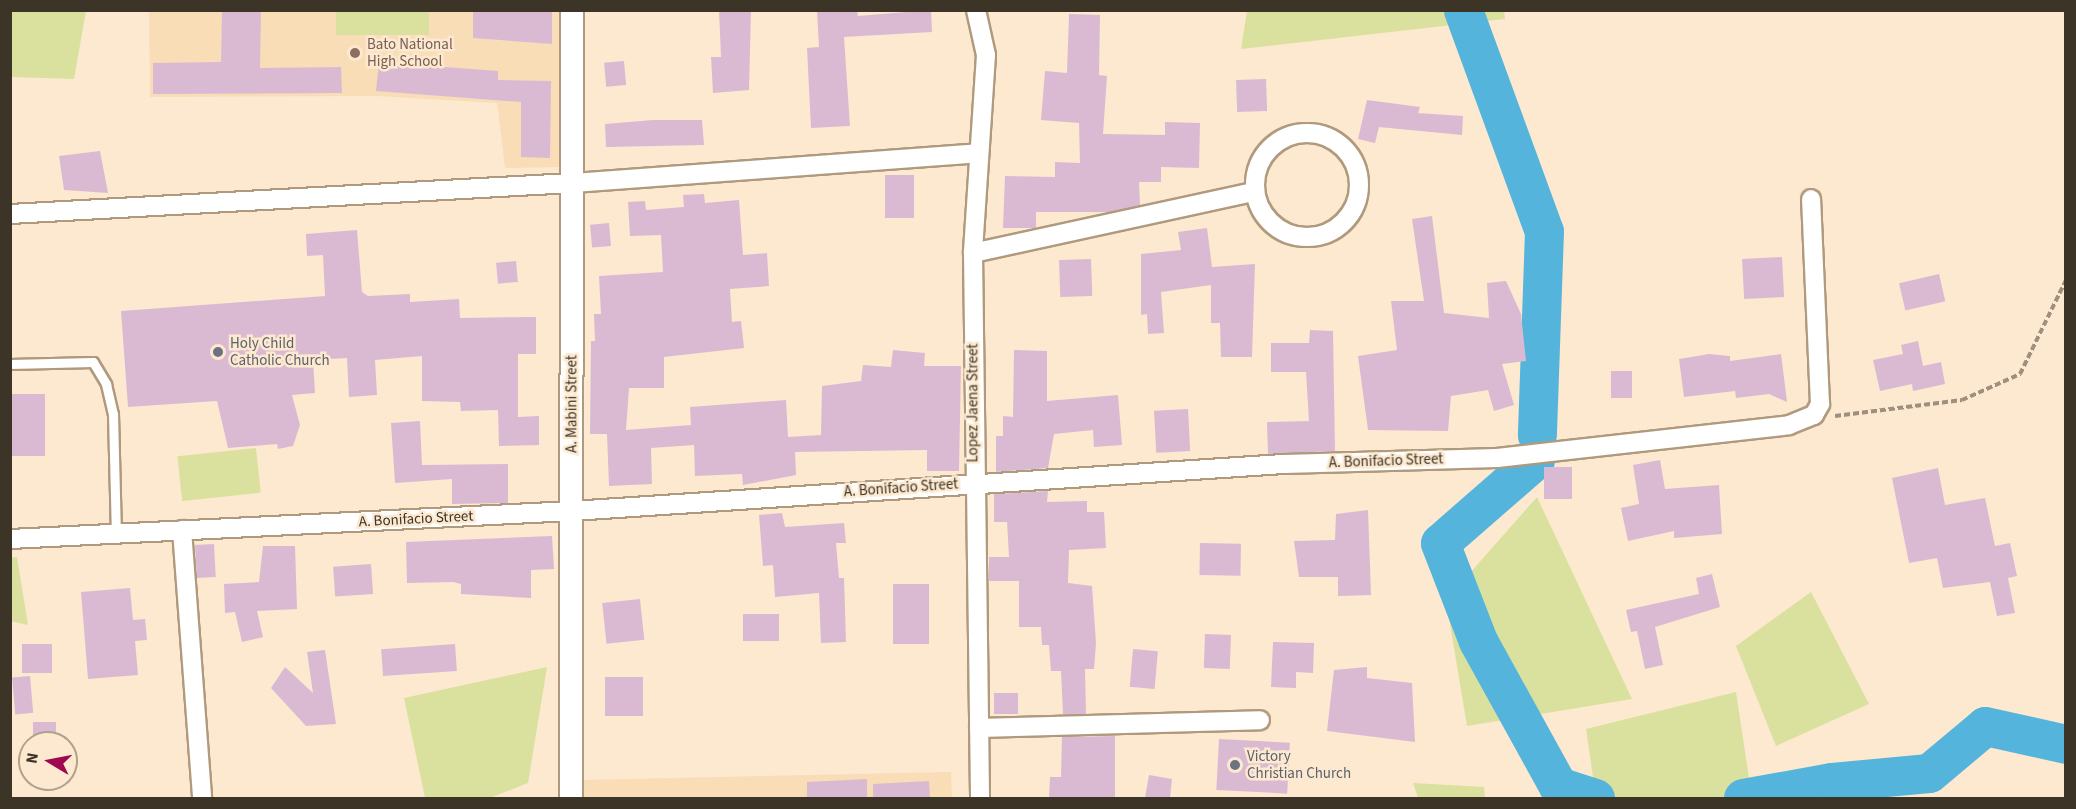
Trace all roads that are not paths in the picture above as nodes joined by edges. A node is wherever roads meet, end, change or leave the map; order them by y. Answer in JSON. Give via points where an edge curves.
{"nodes":[{"id":1,"x":572,"y":10,"type":"edge"},
{"id":2,"x":976,"y":10,"type":"edge"},
{"id":3,"x":976,"y":153,"type":"junction"},
{"id":4,"x":572,"y":183,"type":"junction"},
{"id":5,"x":1253,"y":192,"type":"junction"},
{"id":6,"x":1811,"y":199,"type":"dead end"},
{"id":7,"x":10,"y":214,"type":"edge"},
{"id":8,"x":974,"y":253,"type":"junction"},
{"id":9,"x":10,"y":364,"type":"edge"},
{"id":10,"x":972,"y":483,"type":"junction"},
{"id":11,"x":572,"y":511,"type":"junction"},
{"id":12,"x":182,"y":530,"type":"junction"},
{"id":13,"x":116,"y":533,"type":"junction"},
{"id":14,"x":10,"y":539,"type":"edge"},
{"id":15,"x":1260,"y":720,"type":"dead end"},
{"id":16,"x":979,"y":728,"type":"junction"},
{"id":17,"x":202,"y":798,"type":"edge"},
{"id":18,"x":571,"y":798,"type":"edge"},
{"id":19,"x":980,"y":798,"type":"edge"}],
"edges":[{"from":1,"to":4,"type":"street","name":"A. Mabini Street"},
{"from":2,"to":3,"type":"street","name":"Lopez Jaena Street","via":[[986,55]]},
{"from":3,"to":4,"type":"street"},
{"from":3,"to":8,"type":"street","name":"Lopez Jaena Street"},
{"from":4,"to":7,"type":"street"},
{"from":4,"to":11,"type":"street","name":"A. Mabini Street"},
{"from":5,"to":5,"type":"street","via":[[1278,232],[1326,237],[1359,202],[1358,164],[1331,136],[1293,132],[1262,154]]},
{"from":5,"to":8,"type":"street"},
{"from":6,"to":10,"type":"street","name":"A. Bonifacio Street","via":[[1820,404],[1814,415],[1789,425],[1497,458],[1284,464]]},
{"from":8,"to":10,"type":"street","name":"Lopez Jaena Street"},
{"from":9,"to":13,"type":"lane","via":[[93,362],[106,384],[113,414]]},
{"from":10,"to":11,"type":"street","name":"A. Bonifacio Street"},
{"from":10,"to":16,"type":"street","name":"Lopez Jaena Street"},
{"from":11,"to":12,"type":"street","name":"A. Bonifacio Street"},
{"from":11,"to":18,"type":"street","name":"A. Mabini Street"},
{"from":12,"to":13,"type":"street","name":"A. Bonifacio Street"},
{"from":12,"to":17,"type":"street"},
{"from":13,"to":14,"type":"street","name":"A. Bonifacio Street"},
{"from":15,"to":16,"type":"street"},
{"from":16,"to":19,"type":"street","name":"Lopez Jaena Street"}]}
